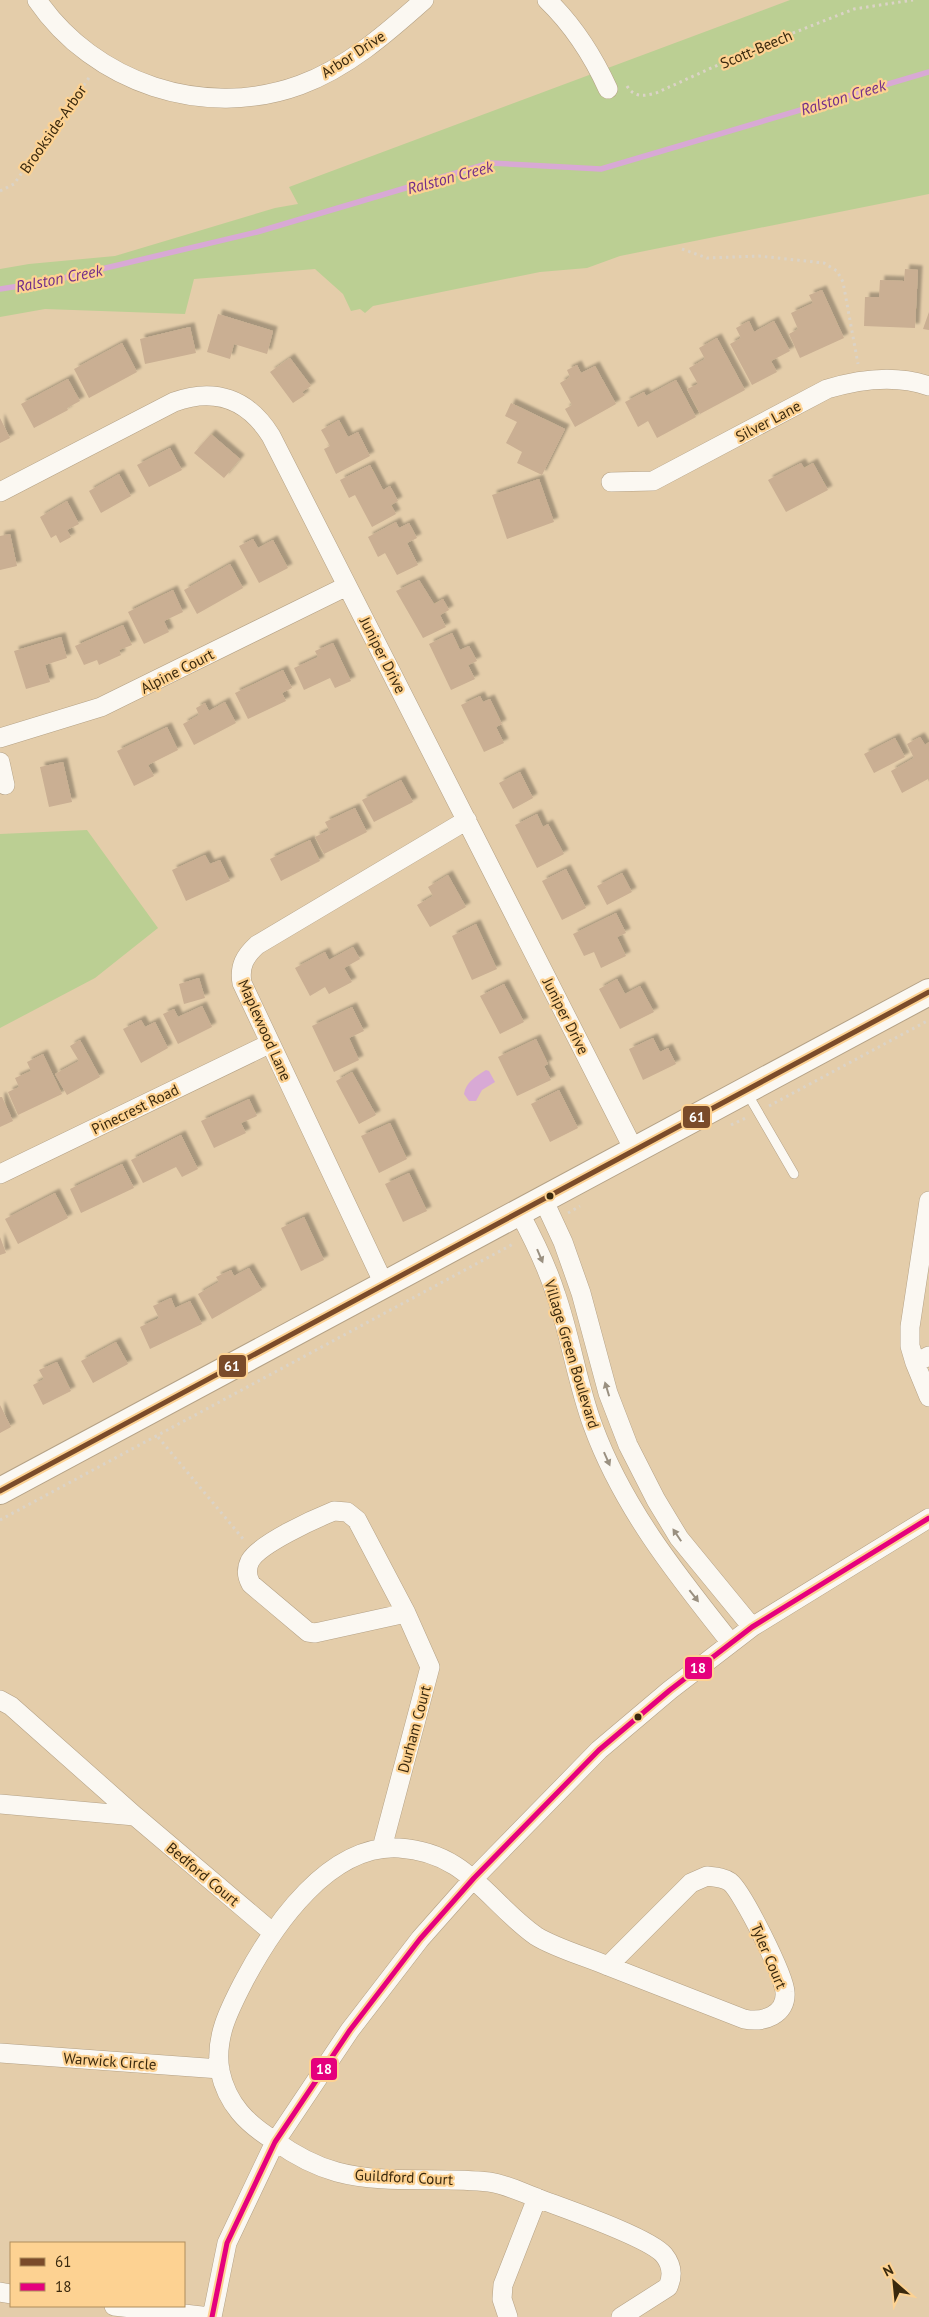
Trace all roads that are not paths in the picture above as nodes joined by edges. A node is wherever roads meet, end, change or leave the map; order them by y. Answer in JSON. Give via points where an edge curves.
{"nodes":[{"id":1,"x":37,"y":0,"type":"edge"},
{"id":2,"x":424,"y":0,"type":"edge"},
{"id":3,"x":547,"y":0,"type":"edge"},
{"id":4,"x":608,"y":89,"type":"road end"},
{"id":5,"x":929,"y":386,"type":"edge"},
{"id":6,"x":611,"y":482,"type":"dead end"},
{"id":7,"x":0,"y":492,"type":"edge"},
{"id":8,"x":347,"y":586,"type":"junction"},
{"id":9,"x":0,"y":738,"type":"edge"},
{"id":10,"x":0,"y":762,"type":"edge"},
{"id":11,"x":5,"y":785,"type":"dead end"},
{"id":12,"x":467,"y":820,"type":"junction"},
{"id":13,"x":929,"y":992,"type":"edge"},
{"id":14,"x":269,"y":1044,"type":"junction"},
{"id":15,"x":752,"y":1101,"type":"junction"},
{"id":16,"x":634,"y":1150,"type":"junction"},
{"id":17,"x":0,"y":1174,"type":"edge"},
{"id":18,"x":794,"y":1174,"type":"dead end"},
{"id":19,"x":929,"y":1201,"type":"edge"},
{"id":20,"x":548,"y":1210,"type":"junction"},
{"id":21,"x":519,"y":1212,"type":"junction"},
{"id":22,"x":384,"y":1284,"type":"junction"},
{"id":23,"x":922,"y":1360,"type":"edge"},
{"id":24,"x":929,"y":1397,"type":"edge"},
{"id":25,"x":0,"y":1491,"type":"edge"},
{"id":26,"x":929,"y":1518,"type":"edge"},
{"id":27,"x":406,"y":1613,"type":"junction"},
{"id":28,"x":752,"y":1627,"type":"junction"},
{"id":29,"x":730,"y":1643,"type":"junction"},
{"id":30,"x":0,"y":1700,"type":"edge"},
{"id":31,"x":0,"y":1804,"type":"edge"},
{"id":32,"x":135,"y":1816,"type":"junction"},
{"id":33,"x":382,"y":1848,"type":"junction"},
{"id":34,"x":474,"y":1878,"type":"junction"},
{"id":35,"x":272,"y":1932,"type":"junction"},
{"id":36,"x":608,"y":1966,"type":"junction"},
{"id":37,"x":0,"y":2053,"type":"edge"},
{"id":38,"x":220,"y":2069,"type":"junction"},
{"id":39,"x":275,"y":2142,"type":"junction"},
{"id":40,"x":537,"y":2198,"type":"junction"},
{"id":41,"x":123,"y":2307,"type":"edge"},
{"id":42,"x":211,"y":2317,"type":"edge"},
{"id":43,"x":508,"y":2317,"type":"edge"},
{"id":44,"x":621,"y":2317,"type":"edge"}],
"edges":[{"from":1,"to":2,"type":"street","name":"Arbor Drive","via":[[68,36],[118,73],[177,94],[216,98],[270,94],[336,69],[386,33]]},
{"from":3,"to":4,"type":"street","via":[[573,26],[597,64]]},
{"from":5,"to":6,"type":"street","name":"Silver Lane","via":[[889,378],[861,380],[828,389],[653,481]]},
{"from":7,"to":8,"type":"street","name":"Juniper Drive","via":[[174,402],[201,394],[232,400],[256,417],[271,436]]},
{"from":8,"to":9,"type":"street","name":"Alpine Court","via":[[101,708]]},
{"from":8,"to":12,"type":"street","name":"Juniper Drive"},
{"from":10,"to":11,"type":"street"},
{"from":12,"to":14,"type":"street","name":"Maplewood Lane","via":[[248,953],[242,962],[242,983]]},
{"from":12,"to":16,"type":"street","name":"Juniper Drive"},
{"from":13,"to":15,"type":"main road"},
{"from":14,"to":17,"type":"street","name":"Pinecrest Road"},
{"from":14,"to":22,"type":"street","name":"Maplewood Lane"},
{"from":15,"to":16,"type":"main road"},
{"from":15,"to":18,"type":"lane"},
{"from":16,"to":20,"type":"main road"},
{"from":19,"to":23,"type":"street","via":[[910,1327],[910,1346]]},
{"from":20,"to":21,"type":"main road"},
{"from":28,"to":20,"type":"street","name":"Village Green Boulevard","one_way":true,"via":[[679,1538],[632,1453],[608,1393],[581,1293]]},
{"from":21,"to":22,"type":"main road"},
{"from":21,"to":29,"type":"street","name":"Village Green Boulevard","one_way":true,"via":[[556,1294],[588,1411],[615,1476],[665,1559]]},
{"from":22,"to":25,"type":"main road"},
{"from":23,"to":24,"type":"street"},
{"from":26,"to":28,"type":"street"},
{"from":27,"to":27,"type":"street","name":"Durham Court","via":[[358,1520],[346,1512],[334,1511],[276,1540],[257,1553],[248,1566],[251,1584],[308,1632]]},
{"from":27,"to":33,"type":"street","name":"Durham Court","via":[[430,1667]]},
{"from":28,"to":29,"type":"street"},
{"from":29,"to":34,"type":"street","via":[[599,1750]]},
{"from":30,"to":32,"type":"street","name":"Bedford Court","via":[[11,1706]]},
{"from":31,"to":32,"type":"street"},
{"from":32,"to":35,"type":"street","name":"Bedford Court"},
{"from":33,"to":34,"type":"street","name":"Tyler Court","via":[[424,1851]]},
{"from":33,"to":35,"type":"street","name":"Guildford Court","via":[[349,1860],[330,1872],[313,1885]]},
{"from":34,"to":36,"type":"street","name":"Tyler Court","via":[[534,1934],[548,1943]]},
{"from":34,"to":39,"type":"street","via":[[420,1939],[350,2030]]},
{"from":35,"to":38,"type":"street","name":"Guildford Court","via":[[228,2012],[219,2050]]},
{"from":36,"to":36,"type":"street","name":"Tyler Court","via":[[757,2022],[779,2011],[784,2001],[783,1984],[756,1923],[737,1890],[722,1878],[707,1876],[691,1882]]},
{"from":37,"to":38,"type":"street","name":"Warwick Circle"},
{"from":38,"to":39,"type":"street","name":"Guildford Court","via":[[235,2108]]},
{"from":39,"to":40,"type":"street","name":"Guildford Court","via":[[316,2165],[337,2172],[389,2178],[489,2182]]},
{"from":39,"to":42,"type":"street","via":[[227,2243]]},
{"from":40,"to":43,"type":"street","via":[[503,2285],[502,2299]]},
{"from":40,"to":44,"type":"street","name":"Guildford Court","via":[[619,2230],[663,2253],[672,2272],[668,2287]]},
{"from":41,"to":42,"type":"street"}]}
